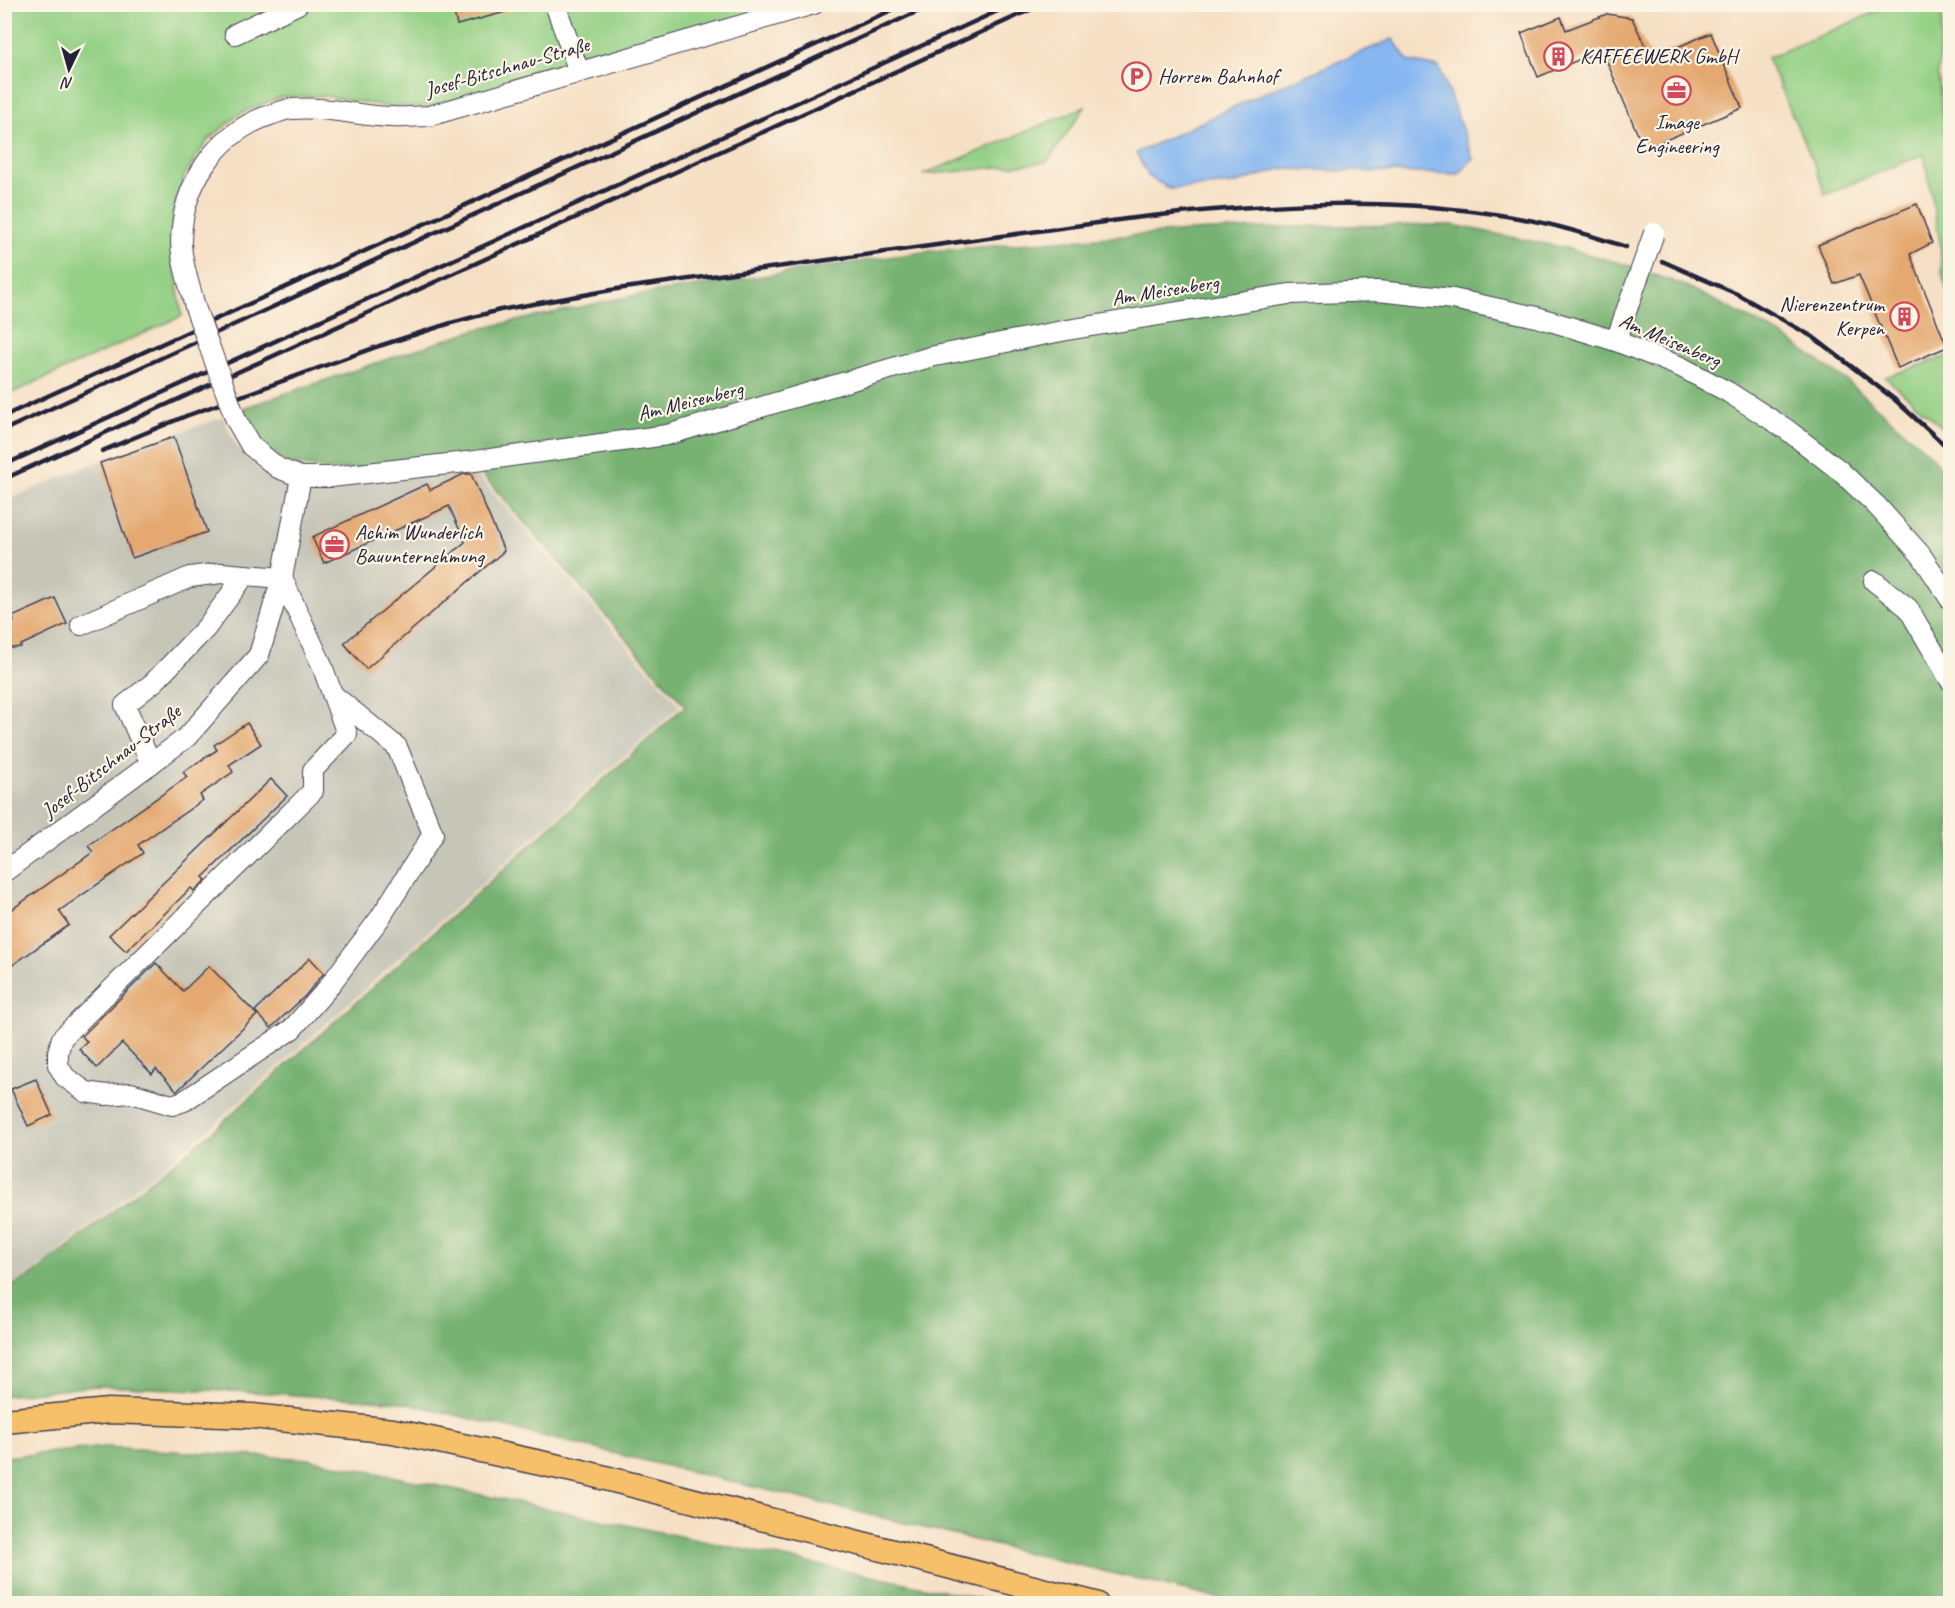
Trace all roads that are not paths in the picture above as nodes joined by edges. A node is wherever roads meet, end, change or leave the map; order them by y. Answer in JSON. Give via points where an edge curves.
{"nodes":[{"id":1,"x":298,"y":4,"type":"edge"},
{"id":2,"x":555,"y":4,"type":"edge"},
{"id":3,"x":814,"y":4,"type":"edge"},
{"id":4,"x":235,"y":34,"type":"dead end"},
{"id":5,"x":579,"y":72,"type":"junction"},
{"id":6,"x":1654,"y":233,"type":"dead end"},
{"id":7,"x":1616,"y":341,"type":"junction"},
{"id":8,"x":301,"y":477,"type":"junction"},
{"id":9,"x":245,"y":575,"type":"junction"},
{"id":10,"x":282,"y":578,"type":"junction"},
{"id":11,"x":1874,"y":581,"type":"dead end"},
{"id":12,"x":1950,"y":599,"type":"edge"},
{"id":13,"x":81,"y":625,"type":"dead end"},
{"id":14,"x":1950,"y":680,"type":"edge"},
{"id":15,"x":332,"y":694,"type":"junction"},
{"id":16,"x":151,"y":764,"type":"junction"},
{"id":17,"x":4,"y":872,"type":"edge"},
{"id":18,"x":4,"y":1421,"type":"edge"},
{"id":19,"x":1096,"y":1604,"type":"edge"}],
"edges":[{"from":1,"to":4,"type":"street"},
{"from":2,"to":5,"type":"street"},
{"from":3,"to":5,"type":"street","name":"Josef-Bitschnau-Straße"},
{"from":5,"to":8,"type":"street","name":"Josef-Bitschnau-Straße","bridge":true,"via":[[429,116],[392,117],[290,108],[253,121],[223,142],[203,166],[188,199],[181,241],[195,308],[236,420],[251,446],[278,468]]},
{"from":6,"to":7,"type":"street","bridge":true},
{"from":7,"to":8,"type":"street","name":"Am Meisenberg","via":[[1537,317],[1453,300],[1378,291],[1289,294],[1066,330],[930,357],[667,435],[398,470]]},
{"from":7,"to":12,"type":"street","name":"Am Meisenberg","via":[[1681,367],[1786,429],[1876,505],[1921,555]]},
{"from":8,"to":10,"type":"street","name":"Josef-Bitschnau-Straße"},
{"from":9,"to":10,"type":"street"},
{"from":9,"to":13,"type":"street","via":[[190,577]]},
{"from":9,"to":16,"type":"street","via":[[206,628],[154,682],[125,705]]},
{"from":10,"to":15,"type":"street"},
{"from":10,"to":16,"type":"street","name":"Josef-Bitschnau-Straße","via":[[259,655],[187,737]]},
{"from":11,"to":14,"type":"street","via":[[1908,608]]},
{"from":15,"to":15,"type":"street","via":[[347,734],[313,770],[313,791],[62,1038],[58,1065],[65,1077],[86,1092],[132,1093],[172,1105],[184,1101],[292,1029],[380,918],[433,834],[397,747]]},
{"from":16,"to":17,"type":"street","name":"Josef-Bitschnau-Straße"},
{"from":18,"to":19,"type":"main road","via":[[109,1411],[252,1416],[393,1431],[582,1472]]}]}
